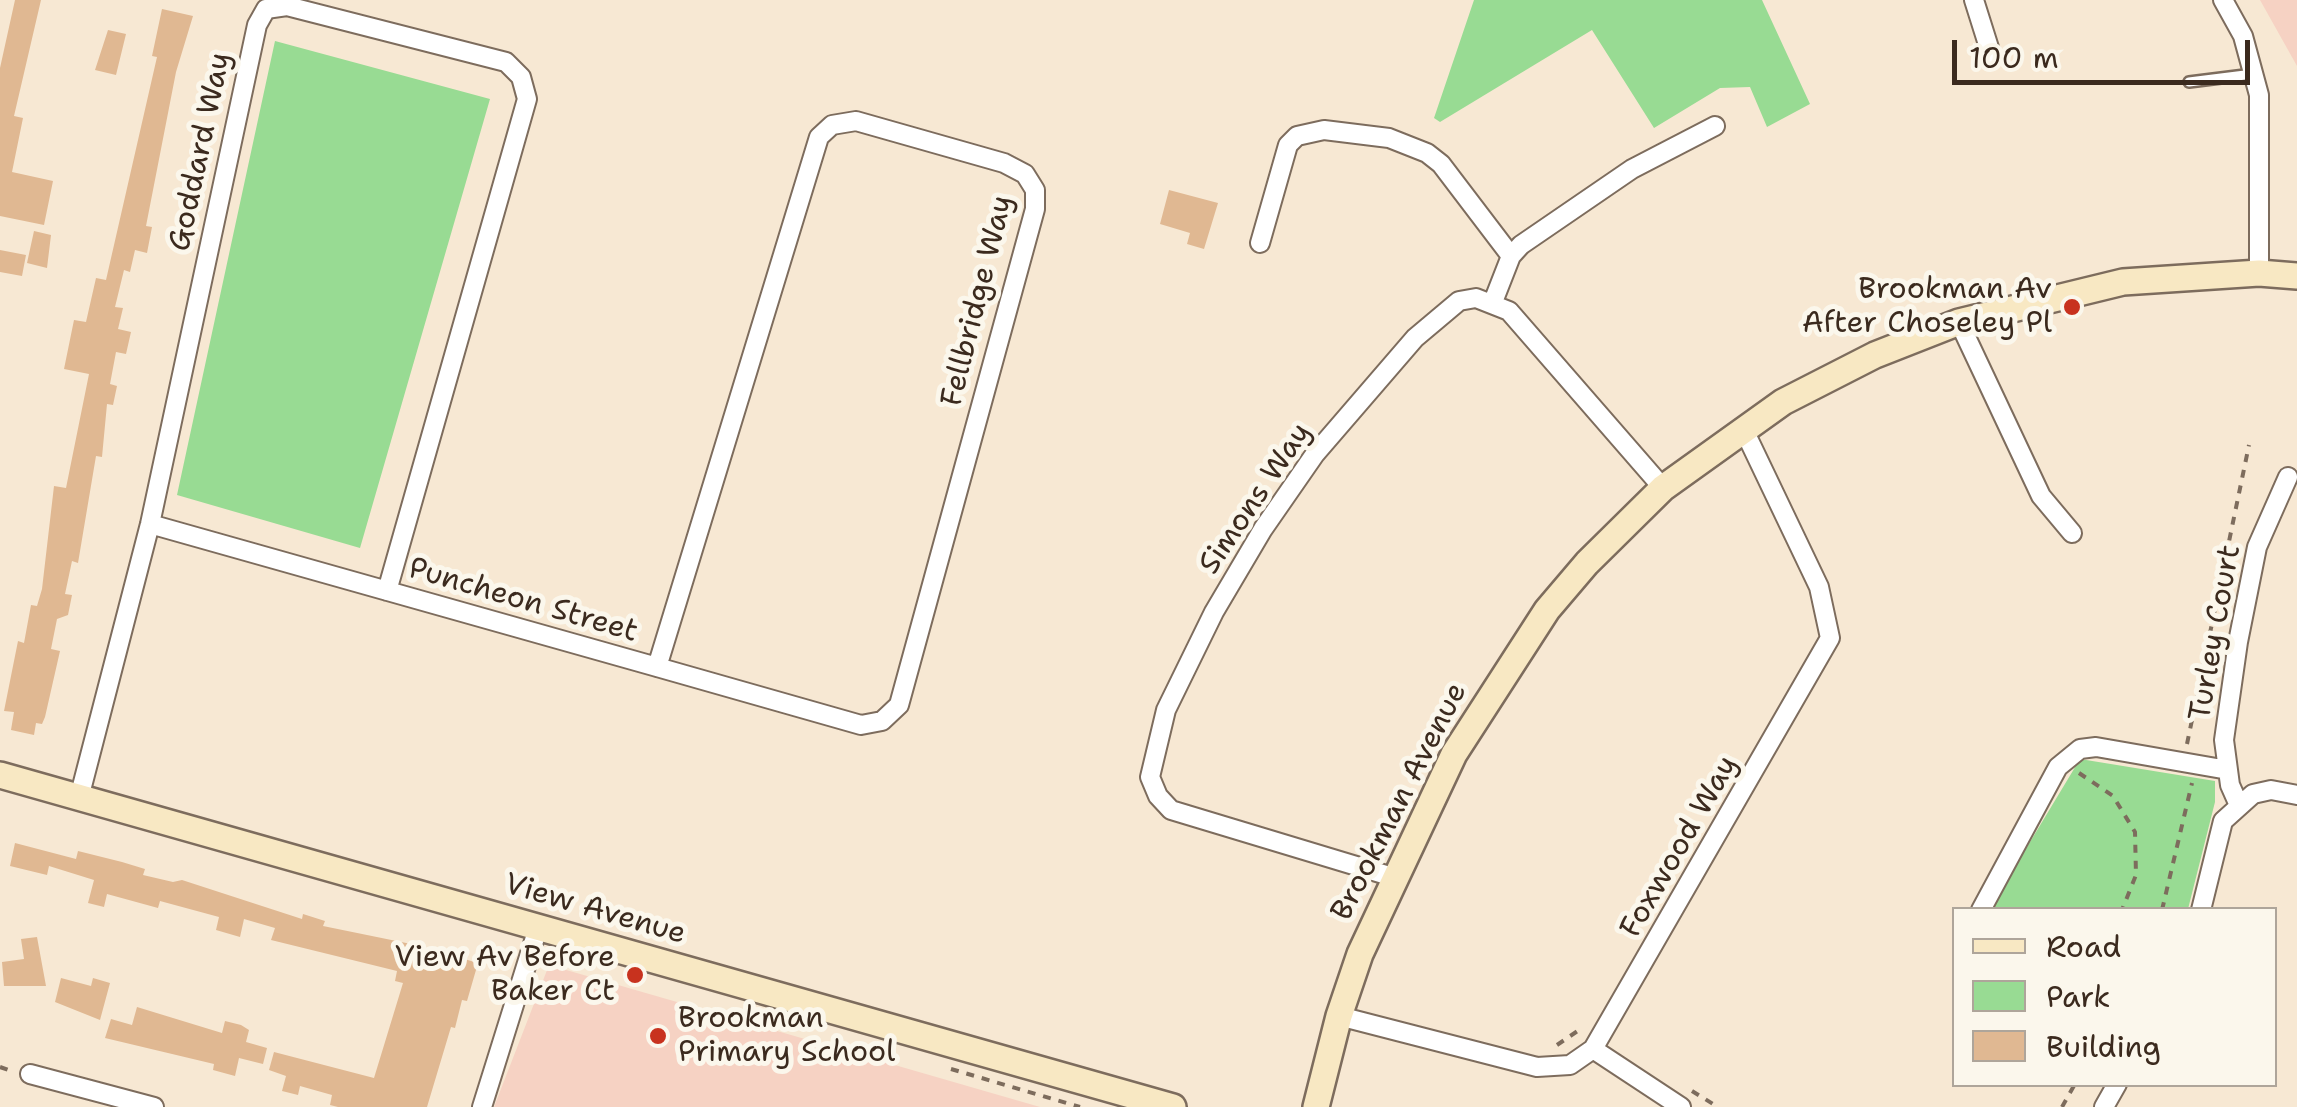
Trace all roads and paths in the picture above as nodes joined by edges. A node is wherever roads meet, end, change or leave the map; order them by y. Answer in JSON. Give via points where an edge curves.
{"nodes":[{"id":1,"x":1974,"y":0,"type":"edge"},
{"id":2,"x":2223,"y":0,"type":"edge"},
{"id":3,"x":262,"y":4,"type":"edge"},
{"id":4,"x":1992,"y":54,"type":"dead end"},
{"id":5,"x":2256,"y":73,"type":"junction"},
{"id":6,"x":2189,"y":82,"type":"dead end"},
{"id":7,"x":1715,"y":126,"type":"dead end"},
{"id":8,"x":1260,"y":243,"type":"dead end"},
{"id":9,"x":1511,"y":256,"type":"junction"},
{"id":10,"x":2259,"y":273,"type":"junction"},
{"id":11,"x":2297,"y":276,"type":"edge"},
{"id":12,"x":1493,"y":302,"type":"junction"},
{"id":13,"x":1959,"y":322,"type":"junction"},
{"id":14,"x":1744,"y":428,"type":"junction"},
{"id":15,"x":2249,"y":445,"type":"dead end"},
{"id":16,"x":2288,"y":476,"type":"dead end"},
{"id":17,"x":1662,"y":488,"type":"junction"},
{"id":18,"x":150,"y":524,"type":"junction"},
{"id":19,"x":2072,"y":532,"type":"dead end"},
{"id":20,"x":386,"y":590,"type":"junction"},
{"id":21,"x":658,"y":667,"type":"junction"},
{"id":22,"x":882,"y":721,"type":"joint"},
{"id":23,"x":2068,"y":758,"type":"junction"},
{"id":24,"x":2190,"y":764,"type":"junction"},
{"id":25,"x":2228,"y":770,"type":"junction"},
{"id":26,"x":0,"y":775,"type":"edge"},
{"id":27,"x":2297,"y":795,"type":"edge"},
{"id":28,"x":79,"y":798,"type":"junction"},
{"id":29,"x":2238,"y":803,"type":"junction"},
{"id":30,"x":1393,"y":877,"type":"junction"},
{"id":31,"x":1983,"y":907,"type":"edge"},
{"id":32,"x":2123,"y":907,"type":"edge"},
{"id":33,"x":2163,"y":907,"type":"edge"},
{"id":34,"x":2202,"y":907,"type":"edge"},
{"id":35,"x":538,"y":928,"type":"junction"},
{"id":36,"x":1338,"y":1016,"type":"junction"},
{"id":37,"x":1593,"y":1048,"type":"junction"},
{"id":38,"x":30,"y":1074,"type":"dead end"},
{"id":39,"x":154,"y":1107,"type":"edge"},
{"id":40,"x":482,"y":1107,"type":"edge"},
{"id":41,"x":1173,"y":1107,"type":"edge"},
{"id":42,"x":1316,"y":1107,"type":"edge"},
{"id":43,"x":1681,"y":1107,"type":"edge"}],
"edges":[{"from":1,"to":4,"type":"street"},
{"from":2,"to":5,"type":"street"},
{"from":3,"to":18,"type":"street","name":"Goddard Way"},
{"from":3,"to":20,"type":"street","name":"Goddard Way","via":[[506,62],[521,77],[527,99]]},
{"from":5,"to":6,"type":"lane"},
{"from":5,"to":10,"type":"street"},
{"from":7,"to":9,"type":"street","via":[[1568,209]]},
{"from":8,"to":9,"type":"street","via":[[1288,146],[1297,136],[1324,130],[1390,138],[1426,153],[1442,164]]},
{"from":9,"to":12,"type":"street"},
{"from":10,"to":11,"type":"street","name":"Brookman Avenue"},
{"from":10,"to":13,"type":"street","name":"Brookman Avenue","via":[[2092,287]]},
{"from":12,"to":17,"type":"street","via":[[1509,311]]},
{"from":12,"to":30,"type":"street","name":"Simons Way","via":[[1460,301],[1444,312],[1315,454],[1214,612],[1166,710],[1152,755],[1150,777],[1171,810]]},
{"from":13,"to":14,"type":"street","name":"Brookman Avenue","via":[[1840,372]]},
{"from":13,"to":19,"type":"street","via":[[2041,496]]},
{"from":14,"to":17,"type":"street","name":"Brookman Avenue"},
{"from":14,"to":37,"type":"street","name":"Foxwood Way","via":[[1819,587],[1830,638]]},
{"from":15,"to":24,"type":"path","via":[[2195,698],[2186,750]]},
{"from":16,"to":25,"type":"street","name":"Turley Court","via":[[2257,547],[2224,740]]},
{"from":17,"to":30,"type":"street","name":"Brookman Avenue","via":[[1587,563],[1512,658],[1454,754]]},
{"from":18,"to":20,"type":"street","name":"Puncheon Street"},
{"from":18,"to":28,"type":"street","name":"Goddard Way"},
{"from":20,"to":21,"type":"street","name":"Puncheon Street"},
{"from":21,"to":22,"type":"street","name":"Puncheon Street","via":[[861,725]]},
{"from":21,"to":22,"type":"street","name":"Fellbridge Way","via":[[809,156],[832,125],[856,121],[1004,163],[1025,174],[1035,190],[899,705]]},
{"from":23,"to":24,"type":"street","via":[[2096,747]]},
{"from":23,"to":31,"type":"street"},
{"from":23,"to":32,"type":"path","via":[[2113,796],[2135,832],[2136,875]]},
{"from":24,"to":25,"type":"street"},
{"from":24,"to":33,"type":"path","via":[[2192,792]]},
{"from":25,"to":29,"type":"street","name":"Turley Court"},
{"from":26,"to":28,"type":"street","name":"View Avenue"},
{"from":27,"to":29,"type":"street","via":[[2270,790]]},
{"from":28,"to":35,"type":"street","name":"View Avenue"},
{"from":29,"to":34,"type":"street","via":[[2223,821]]},
{"from":30,"to":36,"type":"street","name":"Brookman Avenue"},
{"from":35,"to":40,"type":"street"},
{"from":35,"to":41,"type":"street","name":"View Avenue"},
{"from":36,"to":37,"type":"street","via":[[1536,1067],[1570,1066]]},
{"from":36,"to":42,"type":"street","name":"Brookman Avenue"},
{"from":37,"to":43,"type":"street"},
{"from":38,"to":39,"type":"street"}]}
